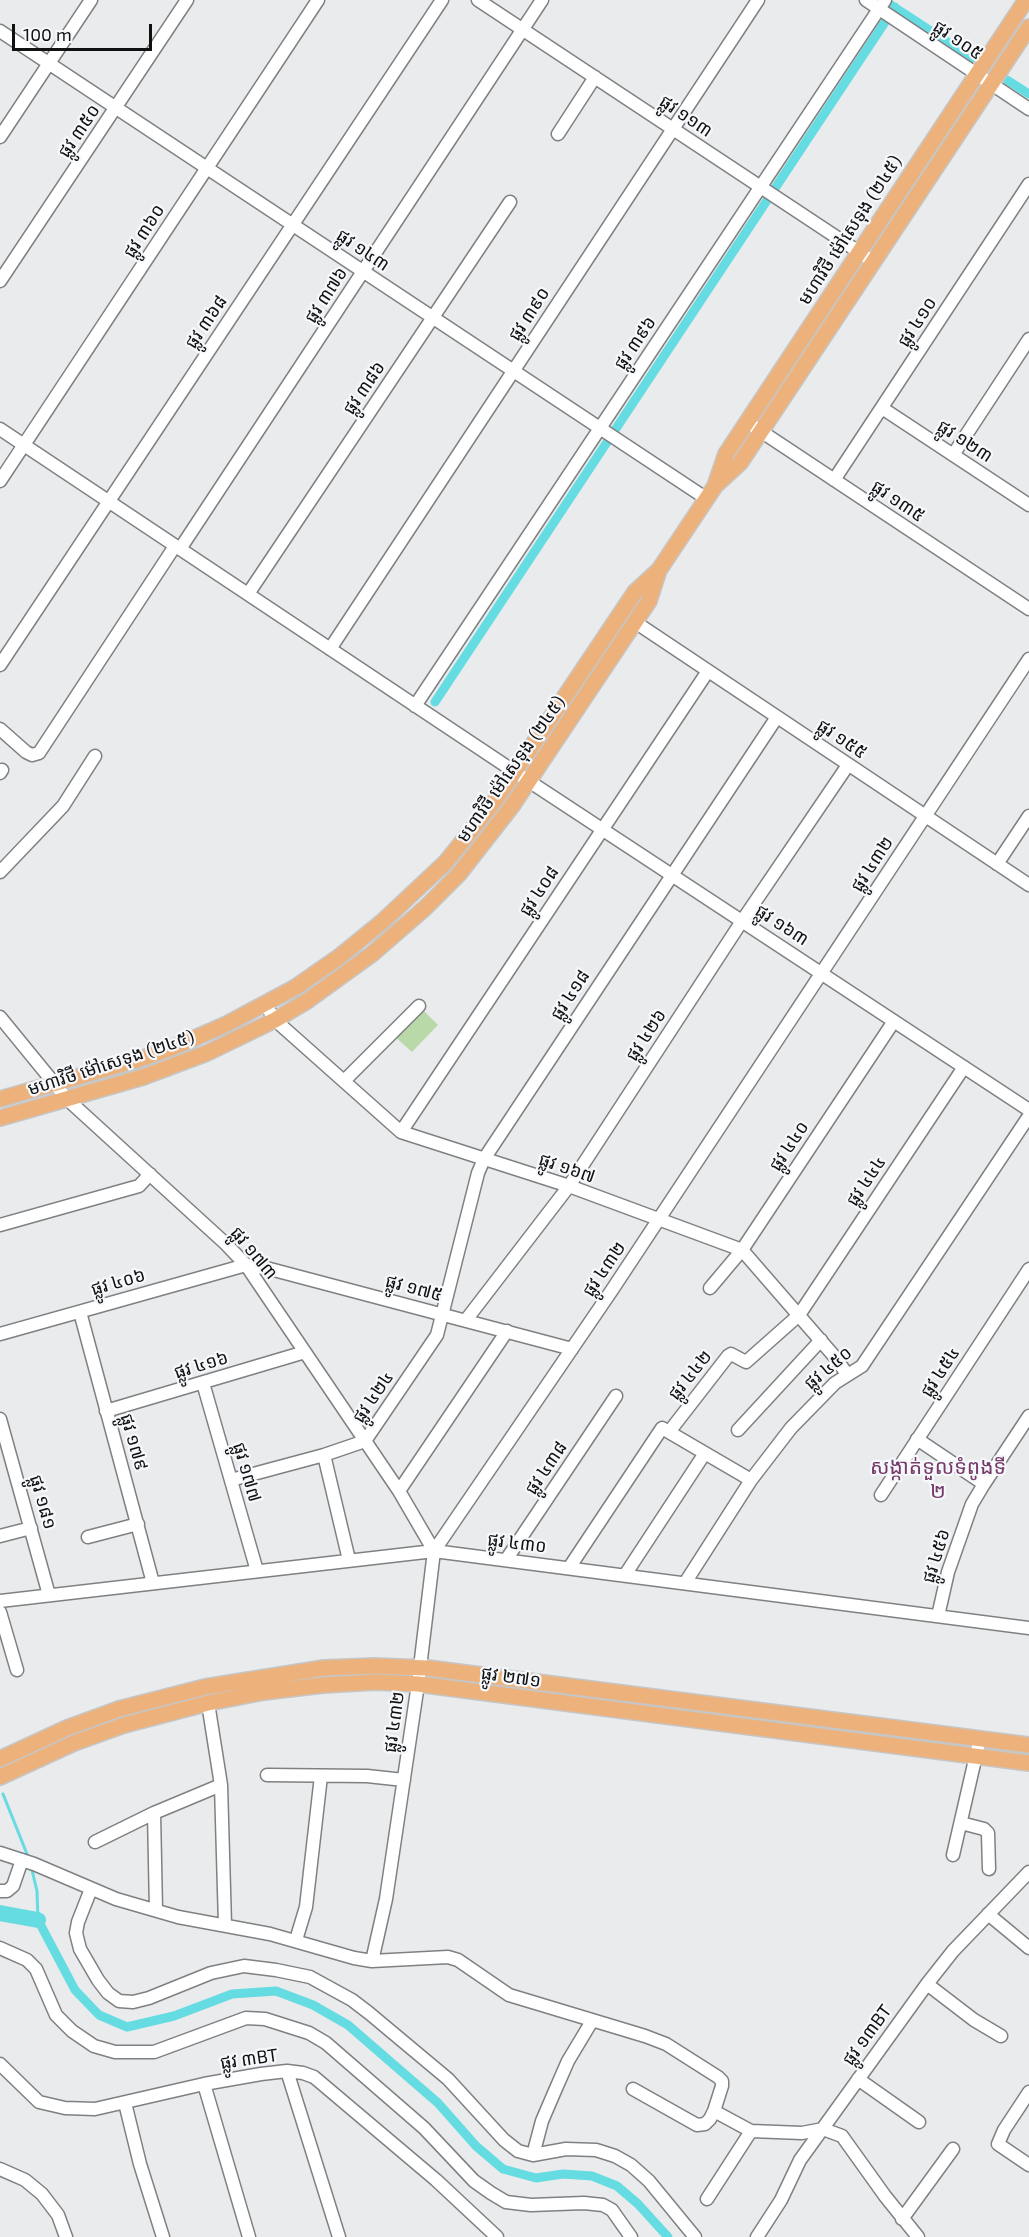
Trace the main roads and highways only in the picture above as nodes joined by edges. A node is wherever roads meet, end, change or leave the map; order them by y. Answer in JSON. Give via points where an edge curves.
{"nodes":[{"id":1,"x":1026,"y":0,"type":"edge"},
{"id":2,"x":1029,"y":27,"type":"edge"},
{"id":3,"x":711,"y":492,"type":"junction"},
{"id":4,"x":659,"y":570,"type":"junction"},
{"id":5,"x":446,"y":862,"type":"junction"},
{"id":6,"x":459,"y":874,"type":"junction"},
{"id":7,"x":0,"y":1099,"type":"edge"},
{"id":8,"x":0,"y":1118,"type":"edge"},
{"id":9,"x":1029,"y":1745,"type":"edge"},
{"id":10,"x":0,"y":1759,"type":"edge"},
{"id":11,"x":1029,"y":1763,"type":"edge"},
{"id":12,"x":1,"y":1774,"type":"edge"}],
"edges":[{"from":1,"to":3,"type":"main road","name":"មហាវិថី ម៉ៅសេទុង (២៤៥)","via":[[726,454]]},
{"from":2,"to":3,"type":"main road","name":"មហាវិថី ម៉ៅសេទុង (២៤៥)","via":[[740,463]]},
{"from":3,"to":4,"type":"main road","name":"មហាវិថី ម៉ៅសេទុង (២៤៥)"},
{"from":4,"to":5,"type":"main road","name":"មហាវិថី ម៉ៅសេទុង (២៤៥)","via":[[635,592],[515,772]]},
{"from":4,"to":6,"type":"main road","name":"មហាវិថី ម៉ៅសេទុង (២៤៥)","via":[[649,601],[529,782]]},
{"from":5,"to":6,"type":"main road"},
{"from":5,"to":7,"type":"main road","name":"មហាវិថី ម៉ៅសេទុង (២៤៥)","via":[[362,940],[265,1004],[172,1048]]},
{"from":6,"to":8,"type":"main road","name":"មហាវិថី ម៉ៅសេទុង (២៤៥)","via":[[372,954],[275,1020],[178,1065]]},
{"from":9,"to":10,"type":"main road","name":"ផ្លូវ ២៧១","via":[[420,1668],[374,1666],[324,1668],[205,1687],[119,1709]]},
{"from":11,"to":12,"type":"main road","name":"ផ្លូវ ២៧១","via":[[418,1684],[376,1682],[264,1692],[208,1703],[124,1725]]}]}
